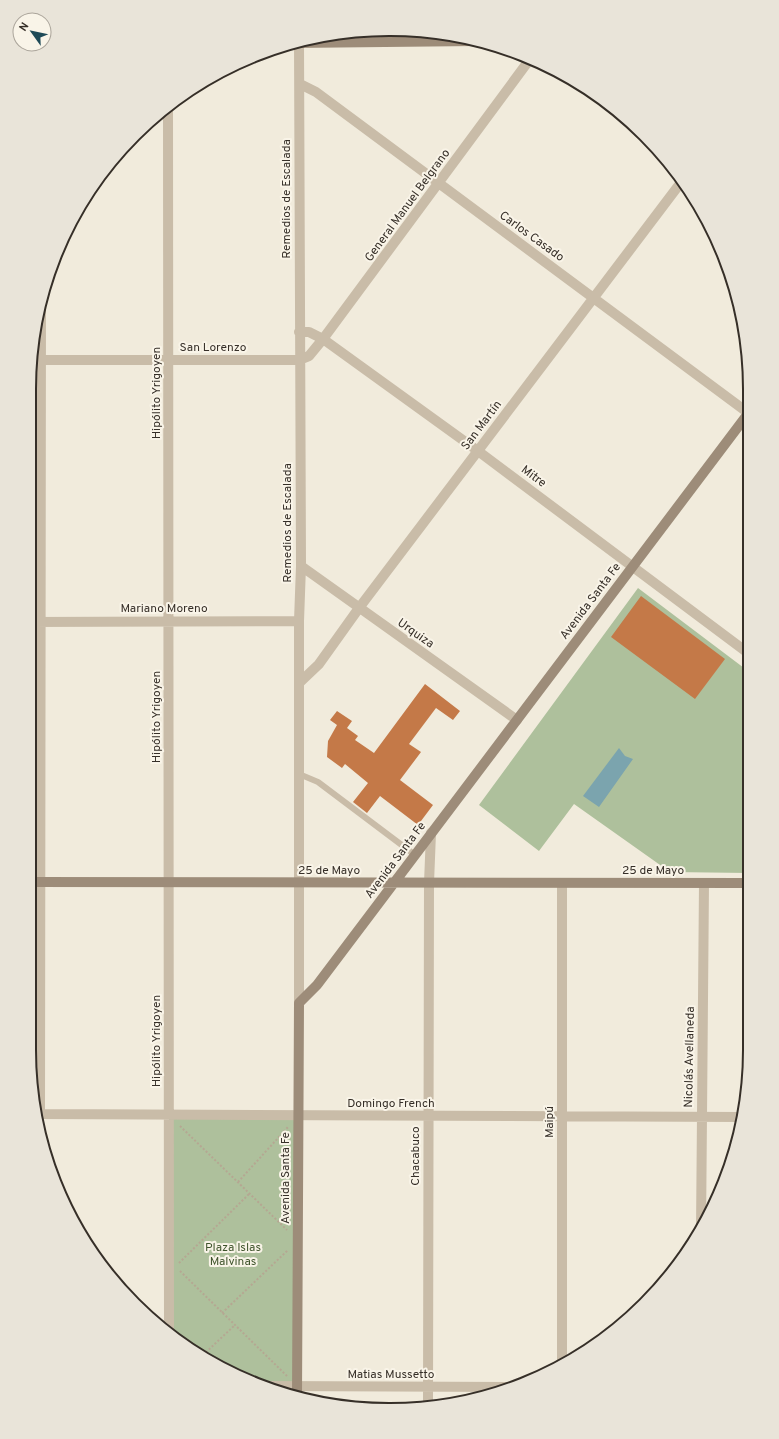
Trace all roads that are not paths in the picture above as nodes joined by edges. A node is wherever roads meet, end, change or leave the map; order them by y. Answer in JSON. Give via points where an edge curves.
{"nodes":[{"id":1,"x":337,"y":40,"type":"edge"},
{"id":2,"x":446,"y":41,"type":"edge"},
{"id":3,"x":297,"y":48,"type":"edge"},
{"id":4,"x":527,"y":64,"type":"edge"},
{"id":5,"x":300,"y":84,"type":"junction"},
{"id":6,"x":168,"y":114,"type":"edge"},
{"id":7,"x":439,"y":184,"type":"junction"},
{"id":8,"x":678,"y":186,"type":"edge"},
{"id":9,"x":594,"y":299,"type":"junction"},
{"id":10,"x":41,"y":332,"type":"edge"},
{"id":11,"x":299,"y":332,"type":"junction"},
{"id":12,"x":323,"y":339,"type":"junction"},
{"id":13,"x":38,"y":360,"type":"edge"},
{"id":14,"x":41,"y":360,"type":"junction"},
{"id":15,"x":169,"y":360,"type":"junction"},
{"id":16,"x":299,"y":360,"type":"junction"},
{"id":17,"x":743,"y":411,"type":"edge"},
{"id":18,"x":743,"y":419,"type":"edge"},
{"id":19,"x":478,"y":451,"type":"junction"},
{"id":20,"x":301,"y":566,"type":"junction"},
{"id":21,"x":633,"y":566,"type":"junction"},
{"id":22,"x":359,"y":608,"type":"junction"},
{"id":23,"x":169,"y":621,"type":"junction"},
{"id":24,"x":299,"y":621,"type":"junction"},
{"id":25,"x":36,"y":622,"type":"edge"},
{"id":26,"x":41,"y":622,"type":"junction"},
{"id":27,"x":743,"y":649,"type":"edge"},
{"id":28,"x":299,"y":683,"type":"junction"},
{"id":29,"x":517,"y":720,"type":"junction"},
{"id":30,"x":299,"y":774,"type":"junction"},
{"id":31,"x":431,"y":833,"type":"junction"},
{"id":32,"x":415,"y":855,"type":"junction"},
{"id":33,"x":36,"y":882,"type":"edge"},
{"id":34,"x":41,"y":882,"type":"junction"},
{"id":35,"x":169,"y":882,"type":"junction"},
{"id":36,"x":298,"y":883,"type":"junction"},
{"id":37,"x":394,"y":883,"type":"junction"},
{"id":38,"x":429,"y":883,"type":"junction"},
{"id":39,"x":562,"y":883,"type":"junction"},
{"id":40,"x":704,"y":883,"type":"junction"},
{"id":41,"x":743,"y":883,"type":"edge"},
{"id":42,"x":299,"y":1003,"type":"junction"},
{"id":43,"x":40,"y":1102,"type":"edge"},
{"id":44,"x":42,"y":1114,"type":"edge"},
{"id":45,"x":169,"y":1115,"type":"junction"},
{"id":46,"x":298,"y":1116,"type":"junction"},
{"id":47,"x":428,"y":1116,"type":"junction"},
{"id":48,"x":562,"y":1116,"type":"junction"},
{"id":49,"x":702,"y":1117,"type":"junction"},
{"id":50,"x":736,"y":1117,"type":"edge"},
{"id":51,"x":700,"y":1218,"type":"edge"},
{"id":52,"x":169,"y":1326,"type":"edge"},
{"id":53,"x":562,"y":1358,"type":"edge"},
{"id":54,"x":282,"y":1386,"type":"edge"},
{"id":55,"x":297,"y":1386,"type":"junction"},
{"id":56,"x":428,"y":1387,"type":"junction"},
{"id":57,"x":494,"y":1387,"type":"edge"},
{"id":58,"x":297,"y":1391,"type":"edge"},
{"id":59,"x":428,"y":1401,"type":"edge"}],
"edges":[{"from":1,"to":2,"type":"street"},
{"from":3,"to":5,"type":"street","name":"Remedios de Escalada"},
{"from":4,"to":7,"type":"street","name":"General Manuel Belgrano"},
{"from":5,"to":7,"type":"street","name":"Carlos Casado","via":[[316,92]]},
{"from":5,"to":11,"type":"street","name":"Remedios de Escalada"},
{"from":6,"to":15,"type":"street","name":"Hipólito Yrigoyen"},
{"from":7,"to":9,"type":"street","name":"Carlos Casado"},
{"from":7,"to":12,"type":"street","name":"General Manuel Belgrano"},
{"from":8,"to":9,"type":"street","name":"San Martín"},
{"from":9,"to":17,"type":"street","name":"Carlos Casado"},
{"from":9,"to":19,"type":"street","name":"San Martín"},
{"from":10,"to":14,"type":"street"},
{"from":11,"to":12,"type":"street","name":"Mitre","via":[[309,332]]},
{"from":11,"to":16,"type":"street","name":"Remedios de Escalada"},
{"from":12,"to":16,"type":"street","name":"General Manuel Belgrano","via":[[309,356]]},
{"from":12,"to":19,"type":"street","name":"Mitre"},
{"from":13,"to":14,"type":"street","name":"San Lorenzo"},
{"from":14,"to":15,"type":"street","name":"San Lorenzo"},
{"from":14,"to":26,"type":"street"},
{"from":15,"to":16,"type":"street","name":"San Lorenzo"},
{"from":15,"to":23,"type":"street","name":"Hipólito Yrigoyen"},
{"from":16,"to":20,"type":"street","name":"Remedios de Escalada"},
{"from":18,"to":21,"type":"street","name":"Avenida Santa Fe"},
{"from":19,"to":21,"type":"street","name":"Mitre"},
{"from":19,"to":22,"type":"street","name":"San Martín"},
{"from":20,"to":22,"type":"street","name":"Urquiza"},
{"from":20,"to":24,"type":"street","name":"Remedios de Escalada"},
{"from":21,"to":27,"type":"street","name":"Mitre"},
{"from":21,"to":29,"type":"street","name":"Avenida Santa Fe"},
{"from":22,"to":28,"type":"street","name":"San Martín","via":[[319,664]]},
{"from":22,"to":29,"type":"street","name":"Urquiza"},
{"from":23,"to":24,"type":"street","name":"Mariano Moreno"},
{"from":23,"to":26,"type":"street","name":"Mariano Moreno"},
{"from":23,"to":35,"type":"street","name":"Hipólito Yrigoyen"},
{"from":24,"to":28,"type":"street","name":"Remedios de Escalada"},
{"from":25,"to":26,"type":"street","name":"Mariano Moreno"},
{"from":26,"to":34,"type":"street"},
{"from":28,"to":30,"type":"street","name":"Remedios de Escalada"},
{"from":29,"to":31,"type":"street","name":"Avenida Santa Fe"},
{"from":30,"to":32,"type":"lane","via":[[318,782]]},
{"from":30,"to":36,"type":"street","name":"Remedios de Escalada"},
{"from":31,"to":32,"type":"street","name":"Avenida Santa Fe"},
{"from":31,"to":38,"type":"street","name":"Chacabuco"},
{"from":32,"to":37,"type":"street","name":"Avenida Santa Fe"},
{"from":33,"to":34,"type":"street","name":"25 de Mayo"},
{"from":34,"to":35,"type":"street","name":"25 de Mayo"},
{"from":34,"to":43,"type":"street"},
{"from":35,"to":36,"type":"street","name":"25 de Mayo"},
{"from":35,"to":45,"type":"street","name":"Hipólito Yrigoyen"},
{"from":36,"to":37,"type":"street","name":"25 de Mayo"},
{"from":36,"to":42,"type":"street","name":"Remedios de Escalada"},
{"from":37,"to":38,"type":"street","name":"25 de Mayo"},
{"from":37,"to":42,"type":"street","name":"Avenida Santa Fe","via":[[316,985]]},
{"from":38,"to":39,"type":"street","name":"25 de Mayo"},
{"from":38,"to":47,"type":"street","name":"Chacabuco"},
{"from":39,"to":40,"type":"street","name":"25 de Mayo"},
{"from":39,"to":48,"type":"street","name":"Maipú"},
{"from":40,"to":41,"type":"street","name":"25 de Mayo"},
{"from":40,"to":49,"type":"street","name":"Nicolás Avellaneda"},
{"from":42,"to":46,"type":"street","name":"Avenida Santa Fe"},
{"from":44,"to":45,"type":"street","name":"Domingo French"},
{"from":45,"to":46,"type":"street","name":"Domingo French"},
{"from":45,"to":52,"type":"street","name":"Hipólito Yrigoyen"},
{"from":46,"to":47,"type":"street","name":"Domingo French"},
{"from":46,"to":55,"type":"street","name":"Avenida Santa Fe"},
{"from":47,"to":48,"type":"street","name":"Domingo French"},
{"from":47,"to":56,"type":"street","name":"Chacabuco"},
{"from":48,"to":49,"type":"street","name":"Domingo French"},
{"from":48,"to":53,"type":"street","name":"Maipú"},
{"from":49,"to":50,"type":"street","name":"Domingo French"},
{"from":49,"to":51,"type":"street","name":"Nicolás Avellaneda"},
{"from":54,"to":55,"type":"street","name":"Matias Mussetto"},
{"from":55,"to":56,"type":"street","name":"Matias Mussetto"},
{"from":55,"to":58,"type":"street","name":"Avenida Santa Fe"},
{"from":56,"to":57,"type":"street","name":"Matias Mussetto"},
{"from":56,"to":59,"type":"street","name":"Chacabuco"}]}
